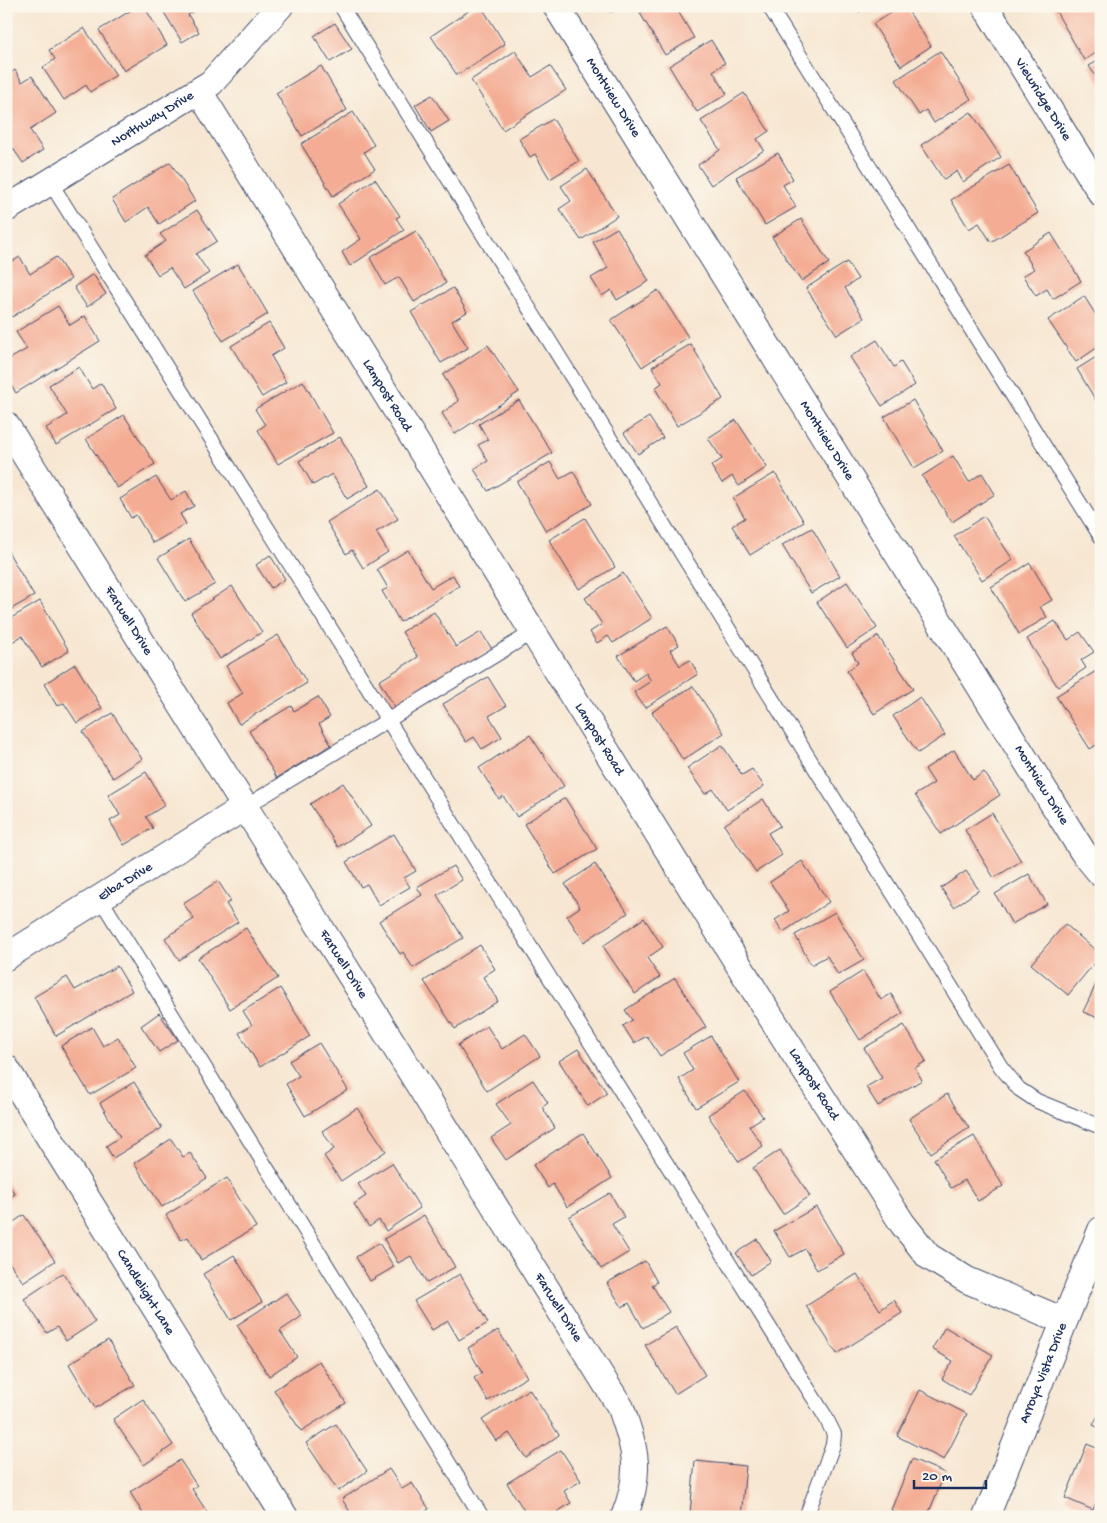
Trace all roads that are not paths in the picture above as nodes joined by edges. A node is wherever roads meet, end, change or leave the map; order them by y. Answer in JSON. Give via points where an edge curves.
{"nodes":[{"id":1,"x":280,"y":6,"type":"edge"},
{"id":2,"x":341,"y":6,"type":"edge"},
{"id":3,"x":556,"y":6,"type":"edge"},
{"id":4,"x":769,"y":6,"type":"edge"},
{"id":5,"x":985,"y":6,"type":"edge"},
{"id":6,"x":199,"y":91,"type":"junction"},
{"id":7,"x":50,"y":182,"type":"junction"},
{"id":8,"x":1101,"y":194,"type":"edge"},
{"id":9,"x":6,"y":209,"type":"edge"},
{"id":10,"x":6,"y":425,"type":"edge"},
{"id":11,"x":1101,"y":537,"type":"edge"},
{"id":12,"x":533,"y":632,"type":"junction"},
{"id":13,"x":387,"y":721,"type":"junction"},
{"id":14,"x":245,"y":806,"type":"junction"},
{"id":15,"x":1101,"y":874,"type":"edge"},
{"id":16,"x":100,"y":898,"type":"junction"},
{"id":17,"x":6,"y":957,"type":"edge"},
{"id":18,"x":6,"y":1068,"type":"edge"},
{"id":19,"x":1101,"y":1127,"type":"edge"},
{"id":20,"x":1101,"y":1230,"type":"edge"},
{"id":21,"x":1064,"y":1320,"type":"junction"},
{"id":22,"x":285,"y":1517,"type":"edge"},
{"id":23,"x":482,"y":1517,"type":"edge"},
{"id":24,"x":624,"y":1517,"type":"edge"},
{"id":25,"x":806,"y":1517,"type":"edge"},
{"id":26,"x":986,"y":1517,"type":"edge"}],
"edges":[{"from":1,"to":6,"type":"street","name":"Northway Drive","via":[[211,83]]},
{"from":2,"to":19,"type":"lane","via":[[1001,1067],[1019,1089],[1038,1101]]},
{"from":3,"to":15,"type":"street","name":"Montview Drive","via":[[1083,852]]},
{"from":4,"to":11,"type":"lane"},
{"from":5,"to":8,"type":"street","name":"Viewridge Drive"},
{"from":6,"to":7,"type":"street","name":"Northway Drive"},
{"from":6,"to":12,"type":"street","name":"Lampost Road"},
{"from":7,"to":9,"type":"street","name":"Northway Drive"},
{"from":7,"to":13,"type":"lane"},
{"from":10,"to":14,"type":"street","name":"Farwell Drive"},
{"from":12,"to":13,"type":"lane"},
{"from":12,"to":21,"type":"street","name":"Lampost Road","via":[[902,1223],[928,1256],[967,1280]]},
{"from":13,"to":14,"type":"lane"},
{"from":13,"to":25,"type":"lane","via":[[825,1416],[834,1434],[833,1445]]},
{"from":14,"to":16,"type":"street","name":"Elba Drive"},
{"from":14,"to":24,"type":"street","name":"Farwell Drive","via":[[621,1408],[632,1439],[637,1471]]},
{"from":16,"to":17,"type":"street","name":"Elba Drive"},
{"from":16,"to":23,"type":"lane"},
{"from":18,"to":22,"type":"street","name":"Candlelight Lane"},
{"from":20,"to":21,"type":"street","name":"Arroya Vista Drive"},
{"from":21,"to":26,"type":"street","name":"Arroya Vista Drive"}]}
